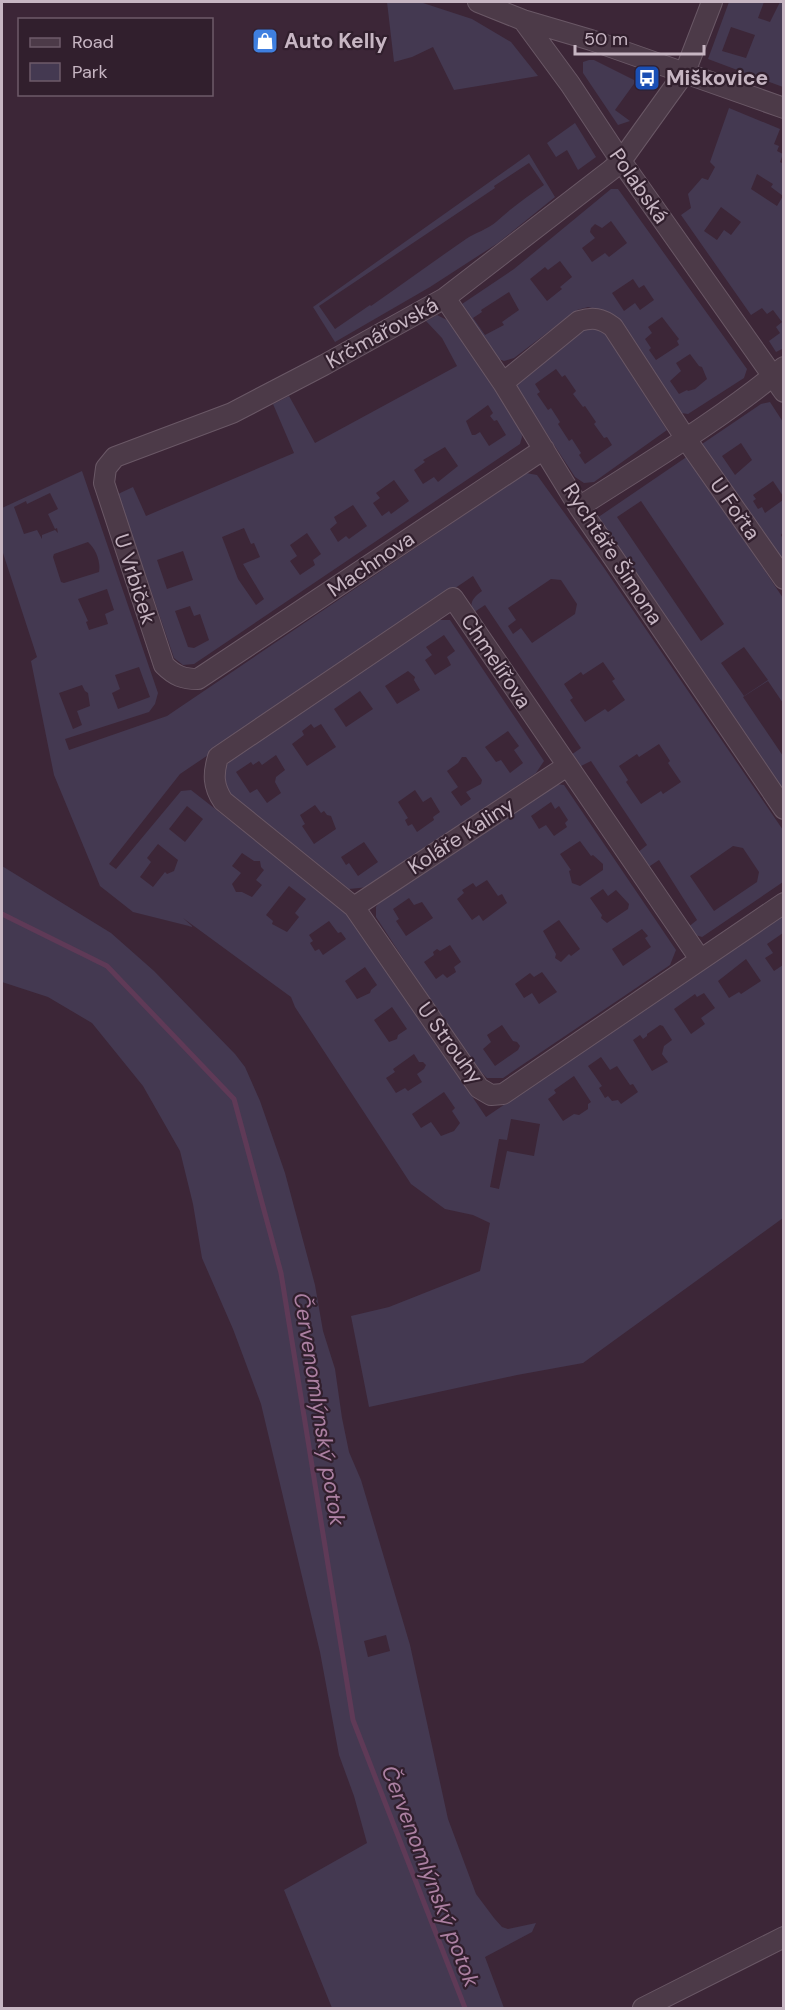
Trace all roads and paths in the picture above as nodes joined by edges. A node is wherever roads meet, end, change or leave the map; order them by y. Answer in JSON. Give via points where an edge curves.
{"nodes":[{"id":1,"x":478,"y":2,"type":"edge"},
{"id":2,"x":712,"y":2,"type":"edge"},
{"id":3,"x":523,"y":20,"type":"junction"},
{"id":4,"x":582,"y":37,"type":"junction"},
{"id":5,"x":560,"y":69,"type":"junction"},
{"id":6,"x":685,"y":72,"type":"junction"},
{"id":7,"x":783,"y":108,"type":"edge"},
{"id":8,"x":621,"y":161,"type":"junction"},
{"id":9,"x":445,"y":298,"type":"junction"},
{"id":10,"x":780,"y":378,"type":"edge"},
{"id":11,"x":503,"y":383,"type":"junction"},
{"id":12,"x":686,"y":439,"type":"junction"},
{"id":13,"x":544,"y":449,"type":"junction"},
{"id":14,"x":115,"y":457,"type":"joint"},
{"id":15,"x":579,"y":507,"type":"junction"},
{"id":16,"x":783,"y":579,"type":"edge"},
{"id":17,"x":198,"y":679,"type":"joint"},
{"id":18,"x":218,"y":757,"type":"joint"},
{"id":19,"x":567,"y":766,"type":"junction"},
{"id":20,"x":783,"y":809,"type":"edge"},
{"id":21,"x":783,"y":903,"type":"edge"},
{"id":22,"x":354,"y":907,"type":"junction"},
{"id":23,"x":700,"y":959,"type":"junction"},
{"id":24,"x":783,"y":1937,"type":"edge"},
{"id":25,"x":643,"y":2008,"type":"edge"}],
"edges":[{"from":1,"to":3,"type":"street"},
{"from":2,"to":6,"type":"street","name":"Krčmářovská"},
{"from":3,"to":4,"type":"street"},
{"from":3,"to":5,"type":"street","name":"Polabská"},
{"from":4,"to":5,"type":"street","via":[[566,44],[559,56]]},
{"from":4,"to":6,"type":"street"},
{"from":5,"to":8,"type":"street","name":"Polabská"},
{"from":6,"to":7,"type":"street"},
{"from":6,"to":8,"type":"street","name":"Krčmářovská"},
{"from":8,"to":9,"type":"street","name":"Krčmářovská"},
{"from":8,"to":10,"type":"street","name":"Polabská"},
{"from":9,"to":11,"type":"street","name":"Rychtáře Šimona"},
{"from":9,"to":14,"type":"street","name":"Krčmářovská","via":[[232,413]]},
{"from":10,"to":12,"type":"street"},
{"from":11,"to":12,"type":"street","via":[[579,321],[603,320],[613,327]]},
{"from":11,"to":13,"type":"street","name":"Rychtáře Šimona"},
{"from":12,"to":15,"type":"street"},
{"from":12,"to":16,"type":"street","name":"U Fořta"},
{"from":13,"to":15,"type":"street","name":"Rychtáře Šimona"},
{"from":13,"to":17,"type":"street","name":"Machnova"},
{"from":14,"to":17,"type":"street","name":"U Vrbiček","via":[[106,468],[104,483],[164,665],[185,679]]},
{"from":15,"to":20,"type":"street","name":"Rychtáře Šimona"},
{"from":18,"to":19,"type":"street","name":"Chmelířova","via":[[453,598]]},
{"from":18,"to":22,"type":"street","name":"U Strouhy","via":[[214,780],[223,801]]},
{"from":19,"to":22,"type":"street","name":"Koláře Kaliny"},
{"from":19,"to":23,"type":"street","name":"Chmelířova"},
{"from":21,"to":23,"type":"street","name":"U Strouhy"},
{"from":22,"to":23,"type":"street","name":"U Strouhy","via":[[479,1088],[491,1095],[503,1094]]},
{"from":24,"to":25,"type":"street"}]}
